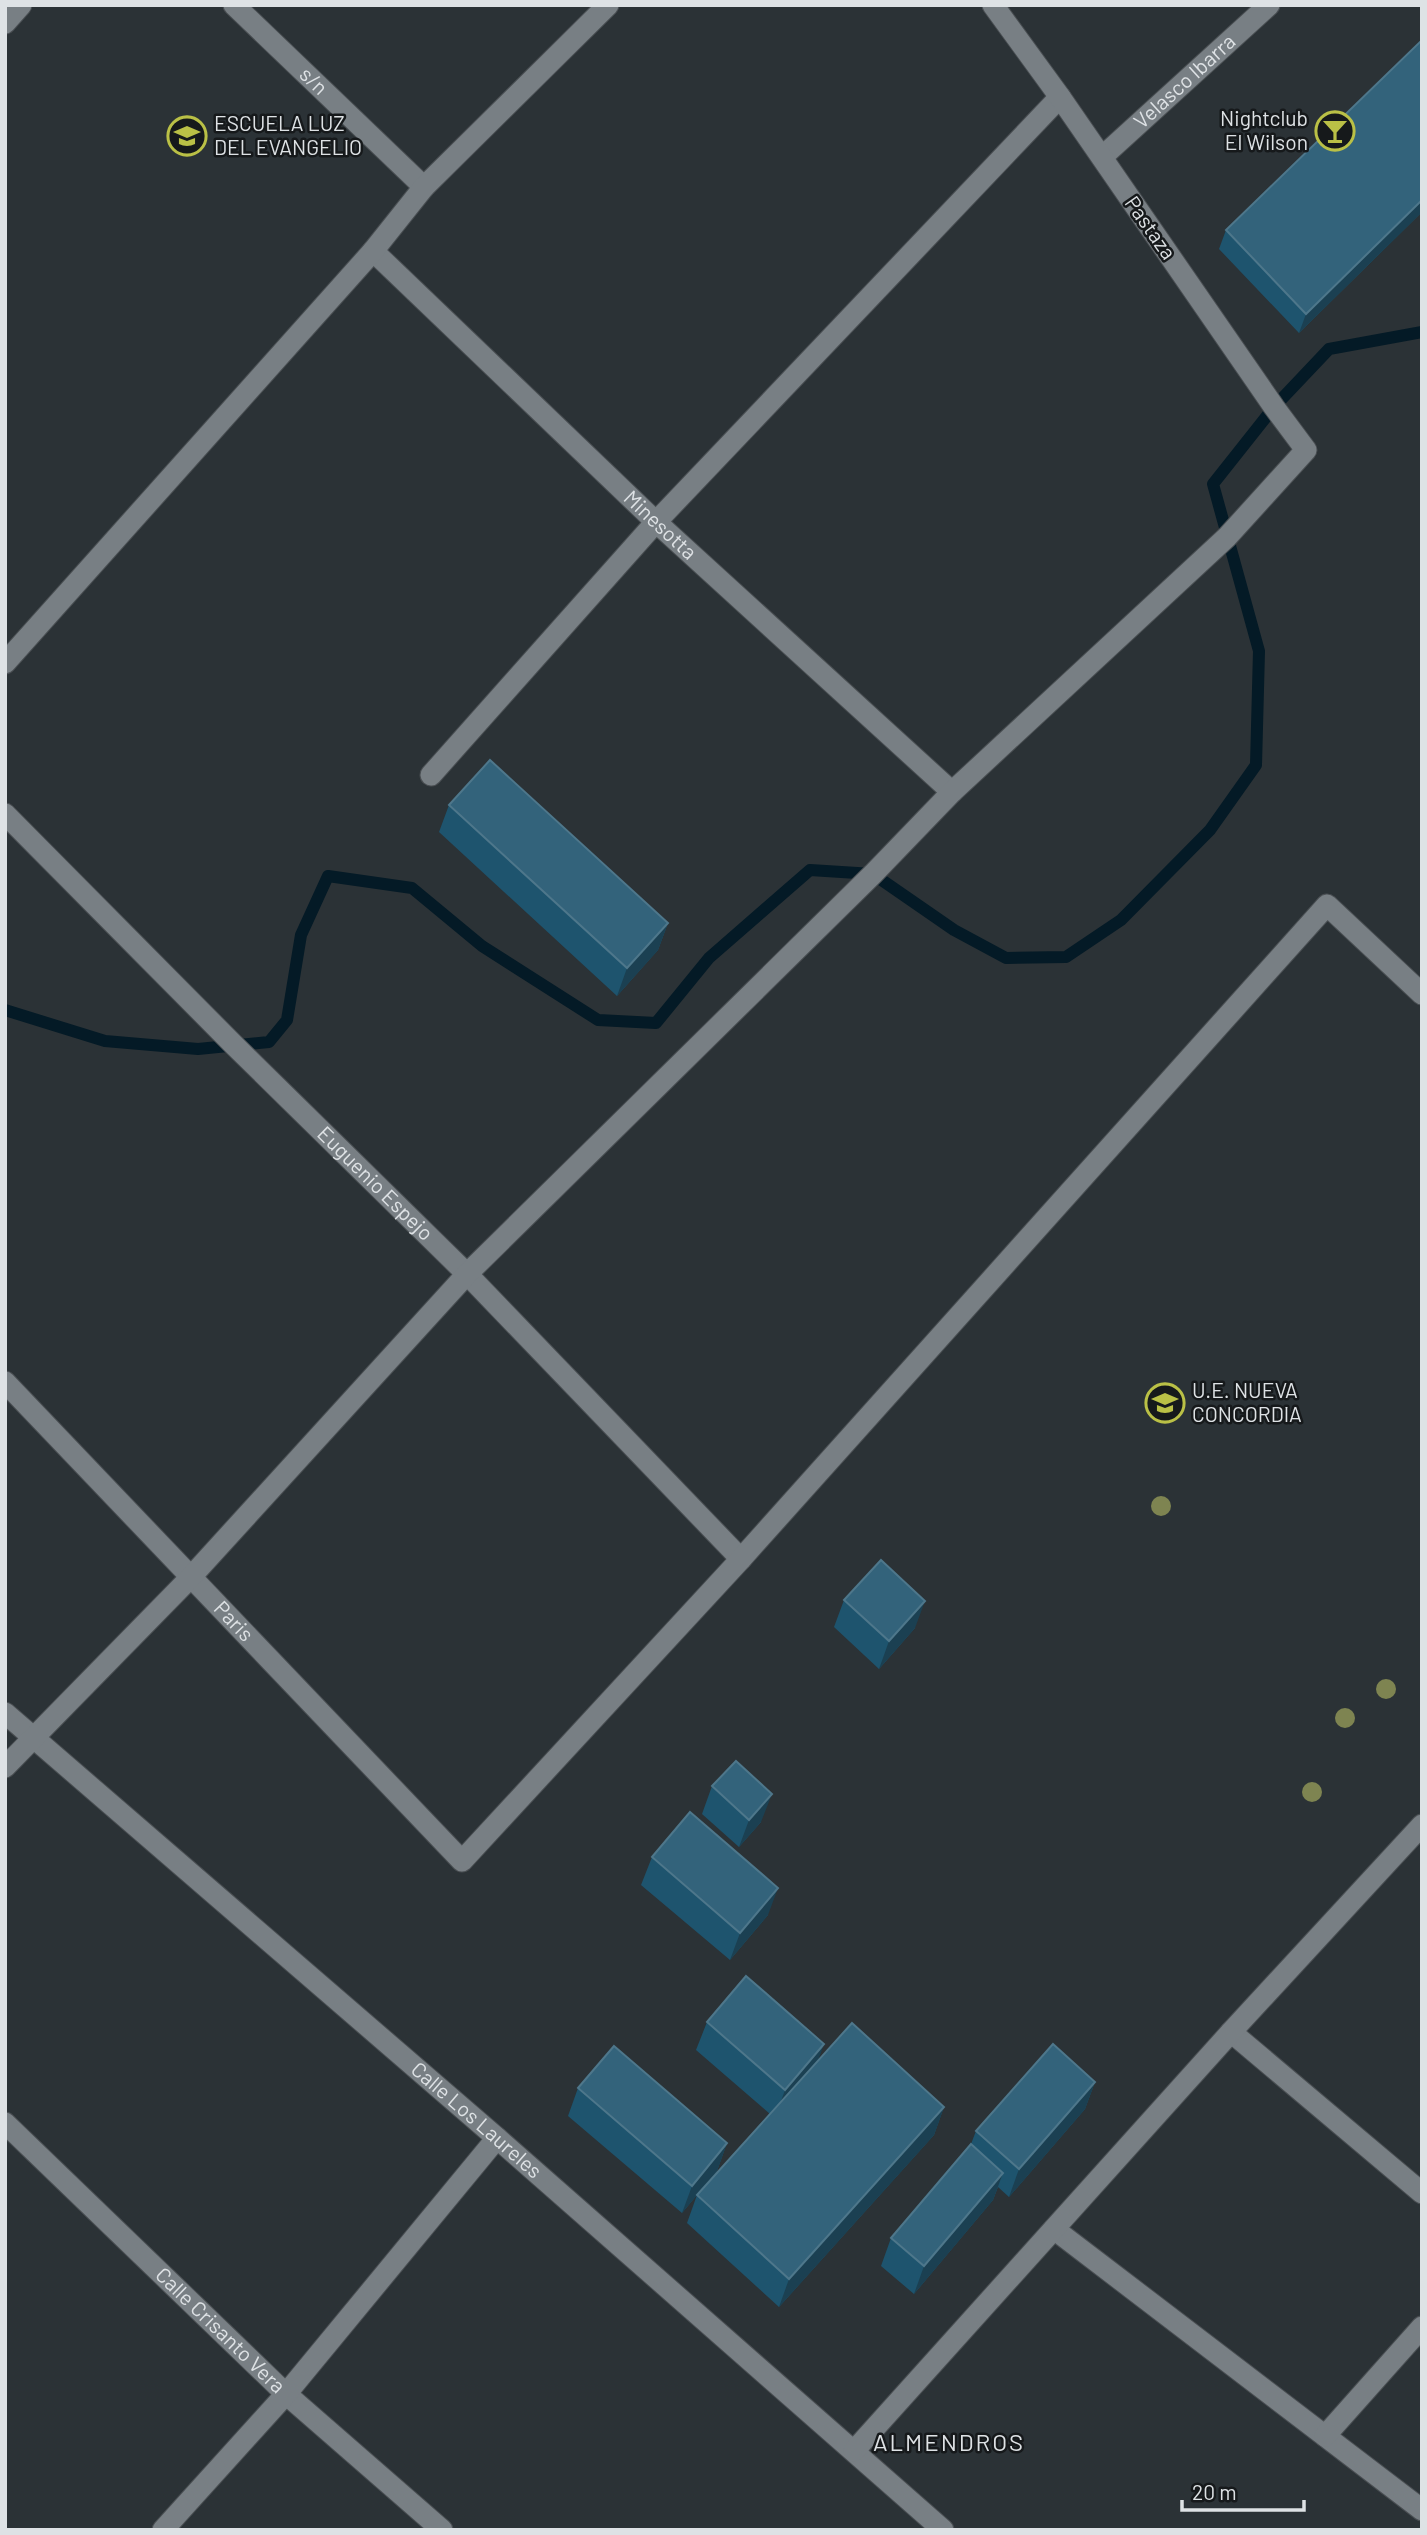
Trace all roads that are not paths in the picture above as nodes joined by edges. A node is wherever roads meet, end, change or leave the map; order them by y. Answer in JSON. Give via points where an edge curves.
{"nodes":[{"id":1,"x":20,"y":5,"type":"edge"},
{"id":2,"x":234,"y":5,"type":"edge"},
{"id":3,"x":608,"y":5,"type":"edge"},
{"id":4,"x":993,"y":5,"type":"edge"},
{"id":5,"x":1269,"y":5,"type":"edge"},
{"id":6,"x":5,"y":23,"type":"edge"},
{"id":7,"x":1060,"y":97,"type":"junction"},
{"id":8,"x":1101,"y":157,"type":"junction"},
{"id":9,"x":424,"y":187,"type":"junction"},
{"id":10,"x":373,"y":251,"type":"junction"},
{"id":11,"x":656,"y":522,"type":"junction"},
{"id":12,"x":5,"y":663,"type":"edge"},
{"id":13,"x":431,"y":775,"type":"dead end"},
{"id":14,"x":952,"y":792,"type":"junction"},
{"id":15,"x":5,"y":814,"type":"edge"},
{"id":16,"x":1422,"y":995,"type":"edge"},
{"id":17,"x":467,"y":1274,"type":"junction"},
{"id":18,"x":5,"y":1382,"type":"edge"},
{"id":19,"x":741,"y":1559,"type":"junction"},
{"id":20,"x":190,"y":1578,"type":"junction"},
{"id":21,"x":5,"y":1713,"type":"edge"},
{"id":22,"x":33,"y":1739,"type":"junction"},
{"id":23,"x":5,"y":1766,"type":"edge"},
{"id":24,"x":1422,"y":1825,"type":"edge"},
{"id":25,"x":1231,"y":2032,"type":"junction"},
{"id":26,"x":5,"y":2123,"type":"edge"},
{"id":27,"x":497,"y":2138,"type":"junction"},
{"id":28,"x":1422,"y":2193,"type":"edge"},
{"id":29,"x":1054,"y":2229,"type":"junction"},
{"id":30,"x":1422,"y":2327,"type":"edge"},
{"id":31,"x":286,"y":2393,"type":"junction"},
{"id":32,"x":1325,"y":2436,"type":"junction"},
{"id":33,"x":855,"y":2451,"type":"junction"},
{"id":34,"x":1422,"y":2510,"type":"edge"},
{"id":35,"x":163,"y":2530,"type":"edge"},
{"id":36,"x":442,"y":2530,"type":"edge"},
{"id":37,"x":943,"y":2530,"type":"edge"}],
"edges":[{"from":1,"to":6,"type":"street"},
{"from":2,"to":9,"type":"street","name":"s/n"},
{"from":3,"to":9,"type":"street"},
{"from":4,"to":7,"type":"street","name":"Pastaza"},
{"from":5,"to":8,"type":"street","name":"Velasco Ibarra"},
{"from":7,"to":8,"type":"street","name":"Pastaza"},
{"from":7,"to":11,"type":"street"},
{"from":8,"to":14,"type":"street","name":"Pastaza","via":[[1307,450],[1227,537]]},
{"from":9,"to":10,"type":"street"},
{"from":10,"to":11,"type":"street","name":"Minesotta"},
{"from":10,"to":12,"type":"street"},
{"from":11,"to":13,"type":"street"},
{"from":11,"to":14,"type":"street","name":"Minesotta"},
{"from":14,"to":17,"type":"street"},
{"from":15,"to":17,"type":"street","name":"Euguenio Espejo"},
{"from":16,"to":19,"type":"street","via":[[1327,905]]},
{"from":17,"to":19,"type":"street","name":"Euguenio Espejo"},
{"from":17,"to":20,"type":"street"},
{"from":18,"to":20,"type":"street","name":"Paris"},
{"from":19,"to":20,"type":"street","name":"Paris","via":[[462,1861]]},
{"from":20,"to":22,"type":"street"},
{"from":21,"to":22,"type":"street","name":"Calle Los Laureles"},
{"from":22,"to":23,"type":"street"},
{"from":22,"to":27,"type":"street","name":"Calle Los Laureles"},
{"from":24,"to":25,"type":"street"},
{"from":25,"to":28,"type":"street"},
{"from":25,"to":29,"type":"street"},
{"from":26,"to":31,"type":"street","name":"Calle Crisanto Vera"},
{"from":27,"to":31,"type":"street"},
{"from":27,"to":33,"type":"street","name":"Calle Los Laureles"},
{"from":29,"to":32,"type":"street"},
{"from":29,"to":33,"type":"street"},
{"from":30,"to":32,"type":"street"},
{"from":31,"to":35,"type":"street"},
{"from":31,"to":36,"type":"street","name":"Calle Crisanto Vera"},
{"from":32,"to":34,"type":"street"},
{"from":33,"to":37,"type":"street","name":"Calle Los Laureles"}]}
